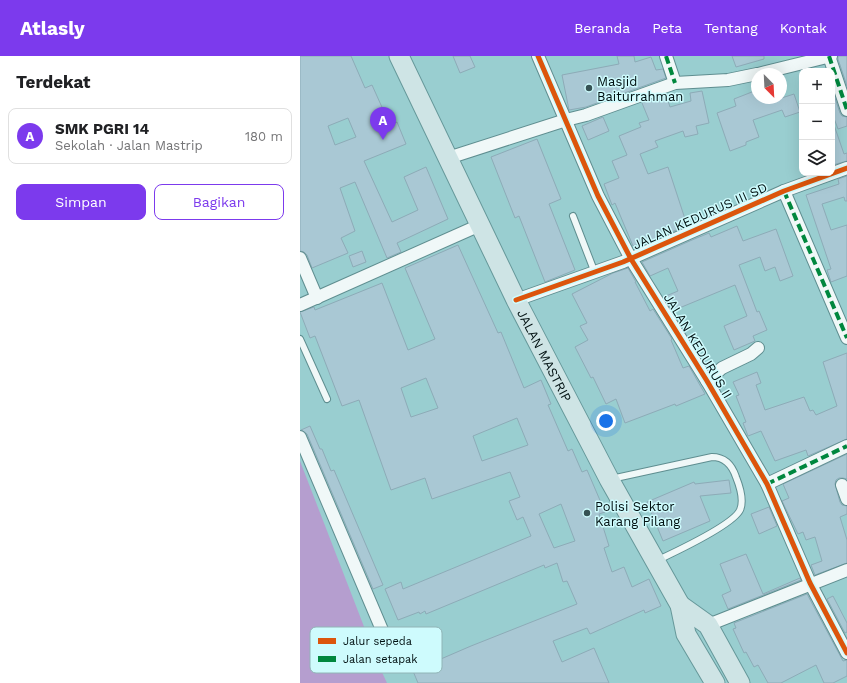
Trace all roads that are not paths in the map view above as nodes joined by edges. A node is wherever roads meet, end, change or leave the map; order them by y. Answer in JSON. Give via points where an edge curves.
{"nodes":[{"id":1,"x":399,"y":56,"type":"edge"},
{"id":2,"x":538,"y":56,"type":"edge"},
{"id":3,"x":666,"y":56,"type":"edge"},
{"id":4,"x":830,"y":56,"type":"edge"},
{"id":5,"x":782,"y":68,"type":"edge"},
{"id":6,"x":751,"y":75,"type":"edge"},
{"id":7,"x":675,"y":83,"type":"junction"},
{"id":8,"x":847,"y":110,"type":"edge"},
{"id":9,"x":566,"y":120,"type":"junction"},
{"id":10,"x":448,"y":158,"type":"junction"},
{"id":11,"x":847,"y":168,"type":"edge"},
{"id":12,"x":784,"y":191,"type":"junction"},
{"id":13,"x":573,"y":216,"type":"dead end"},
{"id":14,"x":480,"y":225,"type":"junction"},
{"id":15,"x":300,"y":258,"type":"edge"},
{"id":16,"x":631,"y":259,"type":"junction"},
{"id":17,"x":594,"y":273,"type":"junction"},
{"id":18,"x":317,"y":298,"type":"junction"},
{"id":19,"x":516,"y":300,"type":"junction"},
{"id":20,"x":300,"y":305,"type":"edge"},
{"id":21,"x":847,"y":338,"type":"edge"},
{"id":22,"x":300,"y":339,"type":"edge"},
{"id":23,"x":758,"y":348,"type":"dead end"},
{"id":24,"x":708,"y":381,"type":"junction"},
{"id":25,"x":327,"y":399,"type":"dead end"},
{"id":26,"x":300,"y":437,"type":"edge"},
{"id":27,"x":847,"y":446,"type":"edge"},
{"id":28,"x":609,"y":480,"type":"junction"},
{"id":29,"x":767,"y":484,"type":"junction"},
{"id":30,"x":842,"y":485,"type":"dead end"},
{"id":31,"x":847,"y":499,"type":"edge"},
{"id":32,"x":655,"y":562,"type":"junction"},
{"id":33,"x":847,"y":570,"type":"edge"},
{"id":34,"x":810,"y":584,"type":"junction"},
{"id":35,"x":680,"y":605,"type":"junction"},
{"id":36,"x":708,"y":625,"type":"junction"},
{"id":37,"x":381,"y":627,"type":"edge"},
{"id":38,"x":847,"y":653,"type":"edge"},
{"id":39,"x":715,"y":683,"type":"edge"},
{"id":40,"x":740,"y":683,"type":"edge"}],
"edges":[{"from":1,"to":10,"type":"main road","name":"JALAN MASTRIP"},
{"from":2,"to":9,"type":"street","name":"JALAN KEDURUS II"},
{"from":3,"to":7,"type":"street"},
{"from":4,"to":5,"type":"street"},
{"from":4,"to":8,"type":"street"},
{"from":6,"to":7,"type":"street","via":[[728,80]]},
{"from":7,"to":9,"type":"street"},
{"from":9,"to":10,"type":"street"},
{"from":9,"to":16,"type":"street","name":"JALAN KEDURUS II","via":[[598,196]]},
{"from":10,"to":14,"type":"main road","name":"JALAN MASTRIP"},
{"from":11,"to":12,"type":"street","name":"JALAN KEDURUS III SD"},
{"from":12,"to":16,"type":"street","name":"JALAN KEDURUS III SD"},
{"from":12,"to":21,"type":"street"},
{"from":13,"to":17,"type":"lane"},
{"from":14,"to":18,"type":"street"},
{"from":14,"to":19,"type":"main road","name":"JALAN MASTRIP"},
{"from":15,"to":18,"type":"street"},
{"from":16,"to":17,"type":"street","name":"JALAN KEDURUS III SD"},
{"from":16,"to":24,"type":"street","name":"JALAN KEDURUS II"},
{"from":17,"to":19,"type":"street","name":"JALAN KEDURUS III SD"},
{"from":18,"to":20,"type":"street"},
{"from":19,"to":28,"type":"main road","name":"JALAN MASTRIP"},
{"from":22,"to":25,"type":"lane"},
{"from":23,"to":24,"type":"street","via":[[752,354],[722,368]]},
{"from":24,"to":29,"type":"street","name":"JALAN KEDURUS II"},
{"from":26,"to":37,"type":"street"},
{"from":27,"to":29,"type":"street"},
{"from":28,"to":32,"type":"main road","name":"JALAN MASTRIP"},
{"from":28,"to":32,"type":"lane","via":[[712,457],[727,460],[736,476],[742,501],[740,511],[734,518],[702,539]]},
{"from":29,"to":34,"type":"street","name":"JALAN KEDURUS II"},
{"from":30,"to":31,"type":"street"},
{"from":32,"to":35,"type":"main road","name":"JALAN MASTRIP"},
{"from":33,"to":34,"type":"street"},
{"from":34,"to":36,"type":"street"},
{"from":34,"to":38,"type":"street","name":"JALAN KEDURUS II"},
{"from":35,"to":36,"type":"main road","name":"JALAN MASTRIP"},
{"from":35,"to":39,"type":"main road","name":"JALAN MASTRIP","via":[[686,634]]},
{"from":36,"to":40,"type":"main road","name":"JALAN MASTRIP"}]}
